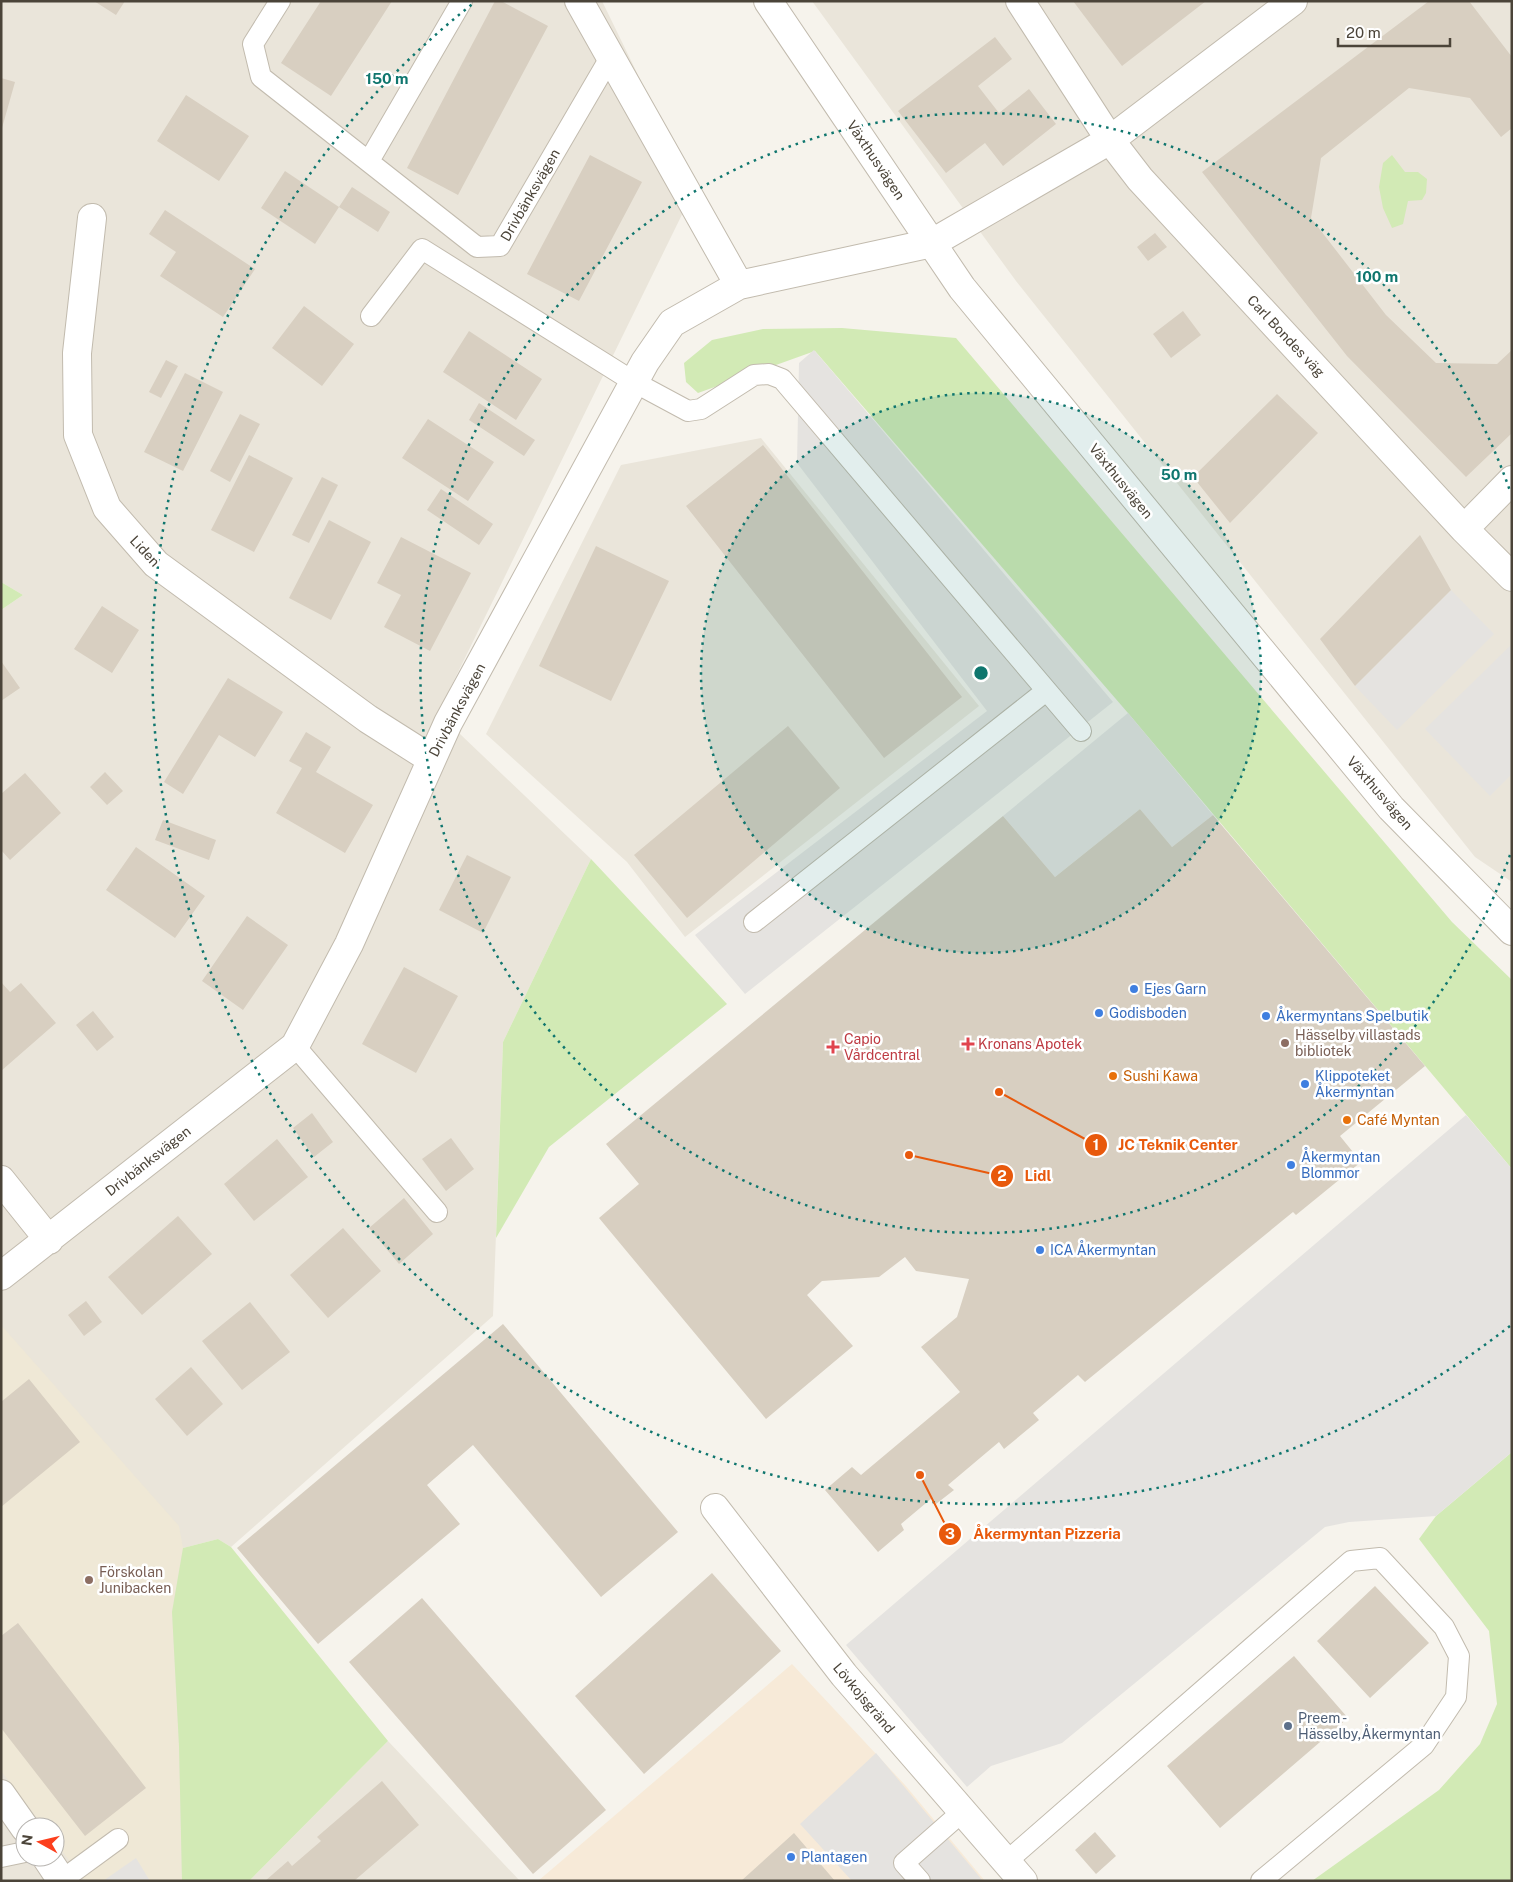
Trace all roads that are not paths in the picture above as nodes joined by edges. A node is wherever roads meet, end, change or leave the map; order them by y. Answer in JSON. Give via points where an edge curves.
{"nodes":[{"id":1,"x":280,"y":1,"type":"edge"},
{"id":2,"x":462,"y":1,"type":"edge"},
{"id":3,"x":579,"y":1,"type":"edge"},
{"id":4,"x":768,"y":1,"type":"edge"},
{"id":5,"x":1020,"y":1,"type":"edge"},
{"id":6,"x":1293,"y":1,"type":"edge"},
{"id":7,"x":611,"y":56,"type":"junction"},
{"id":8,"x":1110,"y":140,"type":"junction"},
{"id":9,"x":368,"y":161,"type":"junction"},
{"id":10,"x":92,"y":218,"type":"dead end"},
{"id":11,"x":932,"y":244,"type":"junction"},
{"id":12,"x":739,"y":285,"type":"junction"},
{"id":13,"x":371,"y":316,"type":"dead end"},
{"id":14,"x":634,"y":382,"type":"junction"},
{"id":15,"x":1512,"y":480,"type":"edge"},
{"id":16,"x":1464,"y":529,"type":"junction"},
{"id":17,"x":1512,"y":577,"type":"edge"},
{"id":18,"x":1046,"y":691,"type":"junction"},
{"id":19,"x":1081,"y":731,"type":"dead end"},
{"id":20,"x":431,"y":759,"type":"junction"},
{"id":21,"x":754,"y":922,"type":"dead end"},
{"id":22,"x":1512,"y":931,"type":"edge"},
{"id":23,"x":295,"y":1046,"type":"junction"},
{"id":24,"x":1,"y":1180,"type":"edge"},
{"id":25,"x":437,"y":1212,"type":"dead end"},
{"id":26,"x":49,"y":1240,"type":"junction"},
{"id":27,"x":1,"y":1276,"type":"edge"},
{"id":28,"x":715,"y":1508,"type":"dead end"},
{"id":29,"x":1,"y":1794,"type":"edge"},
{"id":30,"x":962,"y":1812,"type":"junction"},
{"id":31,"x":17,"y":1817,"type":"edge"},
{"id":32,"x":118,"y":1839,"type":"dead end"},
{"id":33,"x":15,"y":1854,"type":"edge"},
{"id":34,"x":1,"y":1857,"type":"edge"},
{"id":35,"x":53,"y":1867,"type":"edge"},
{"id":36,"x":1014,"y":1871,"type":"edge"},
{"id":37,"x":62,"y":1880,"type":"edge"},
{"id":38,"x":920,"y":1881,"type":"edge"},
{"id":39,"x":1261,"y":1881,"type":"edge"}],
"edges":[{"from":1,"to":9,"type":"lane","name":"Drivbänksvägen","via":[[253,44],[261,76]]},
{"from":2,"to":9,"type":"lane"},
{"from":3,"to":7,"type":"street"},
{"from":4,"to":11,"type":"street","name":"Växthusvägen"},
{"from":5,"to":8,"type":"street","name":"Carl Bondes väg"},
{"from":6,"to":8,"type":"street"},
{"from":7,"to":9,"type":"lane","name":"Drivbänksvägen","via":[[500,246],[477,247]]},
{"from":7,"to":12,"type":"street"},
{"from":8,"to":11,"type":"street"},
{"from":8,"to":16,"type":"street","name":"Carl Bondes väg","via":[[1140,179]]},
{"from":10,"to":20,"type":"street","name":"Liden","via":[[77,353],[78,435],[107,508],[156,564],[368,719]]},
{"from":11,"to":12,"type":"street","name":"Drivbänksvägen"},
{"from":11,"to":22,"type":"street","name":"Växthusvägen","via":[[962,288],[1391,808]]},
{"from":12,"to":14,"type":"street","name":"Drivbänksvägen","via":[[672,323]]},
{"from":13,"to":14,"type":"lane","via":[[422,248]]},
{"from":14,"to":18,"type":"lane","via":[[688,411],[701,409],[754,375],[769,374],[782,379]]},
{"from":14,"to":20,"type":"street","name":"Drivbänksvägen"},
{"from":15,"to":16,"type":"street"},
{"from":16,"to":17,"type":"street","name":"Carl Bondes väg"},
{"from":18,"to":19,"type":"lane"},
{"from":18,"to":21,"type":"lane"},
{"from":20,"to":23,"type":"street","name":"Drivbänksvägen","via":[[349,944]]},
{"from":23,"to":25,"type":"lane"},
{"from":23,"to":26,"type":"street","name":"Drivbänksvägen"},
{"from":24,"to":26,"type":"street"},
{"from":26,"to":27,"type":"street","name":"Drivbänksvägen"},
{"from":28,"to":30,"type":"street","name":"Lövkojsgränd","via":[[844,1675]]},
{"from":29,"to":31,"type":"street"},
{"from":30,"to":36,"type":"street","name":"Lövkojsgränd"},
{"from":30,"to":38,"type":"lane","via":[[904,1863]]},
{"from":32,"to":37,"type":"lane"},
{"from":33,"to":34,"type":"lane"},
{"from":35,"to":37,"type":"street"},
{"from":36,"to":39,"type":"lane","via":[[1351,1561],[1380,1558],[1444,1627],[1459,1656],[1456,1697],[1424,1746]]}]}
